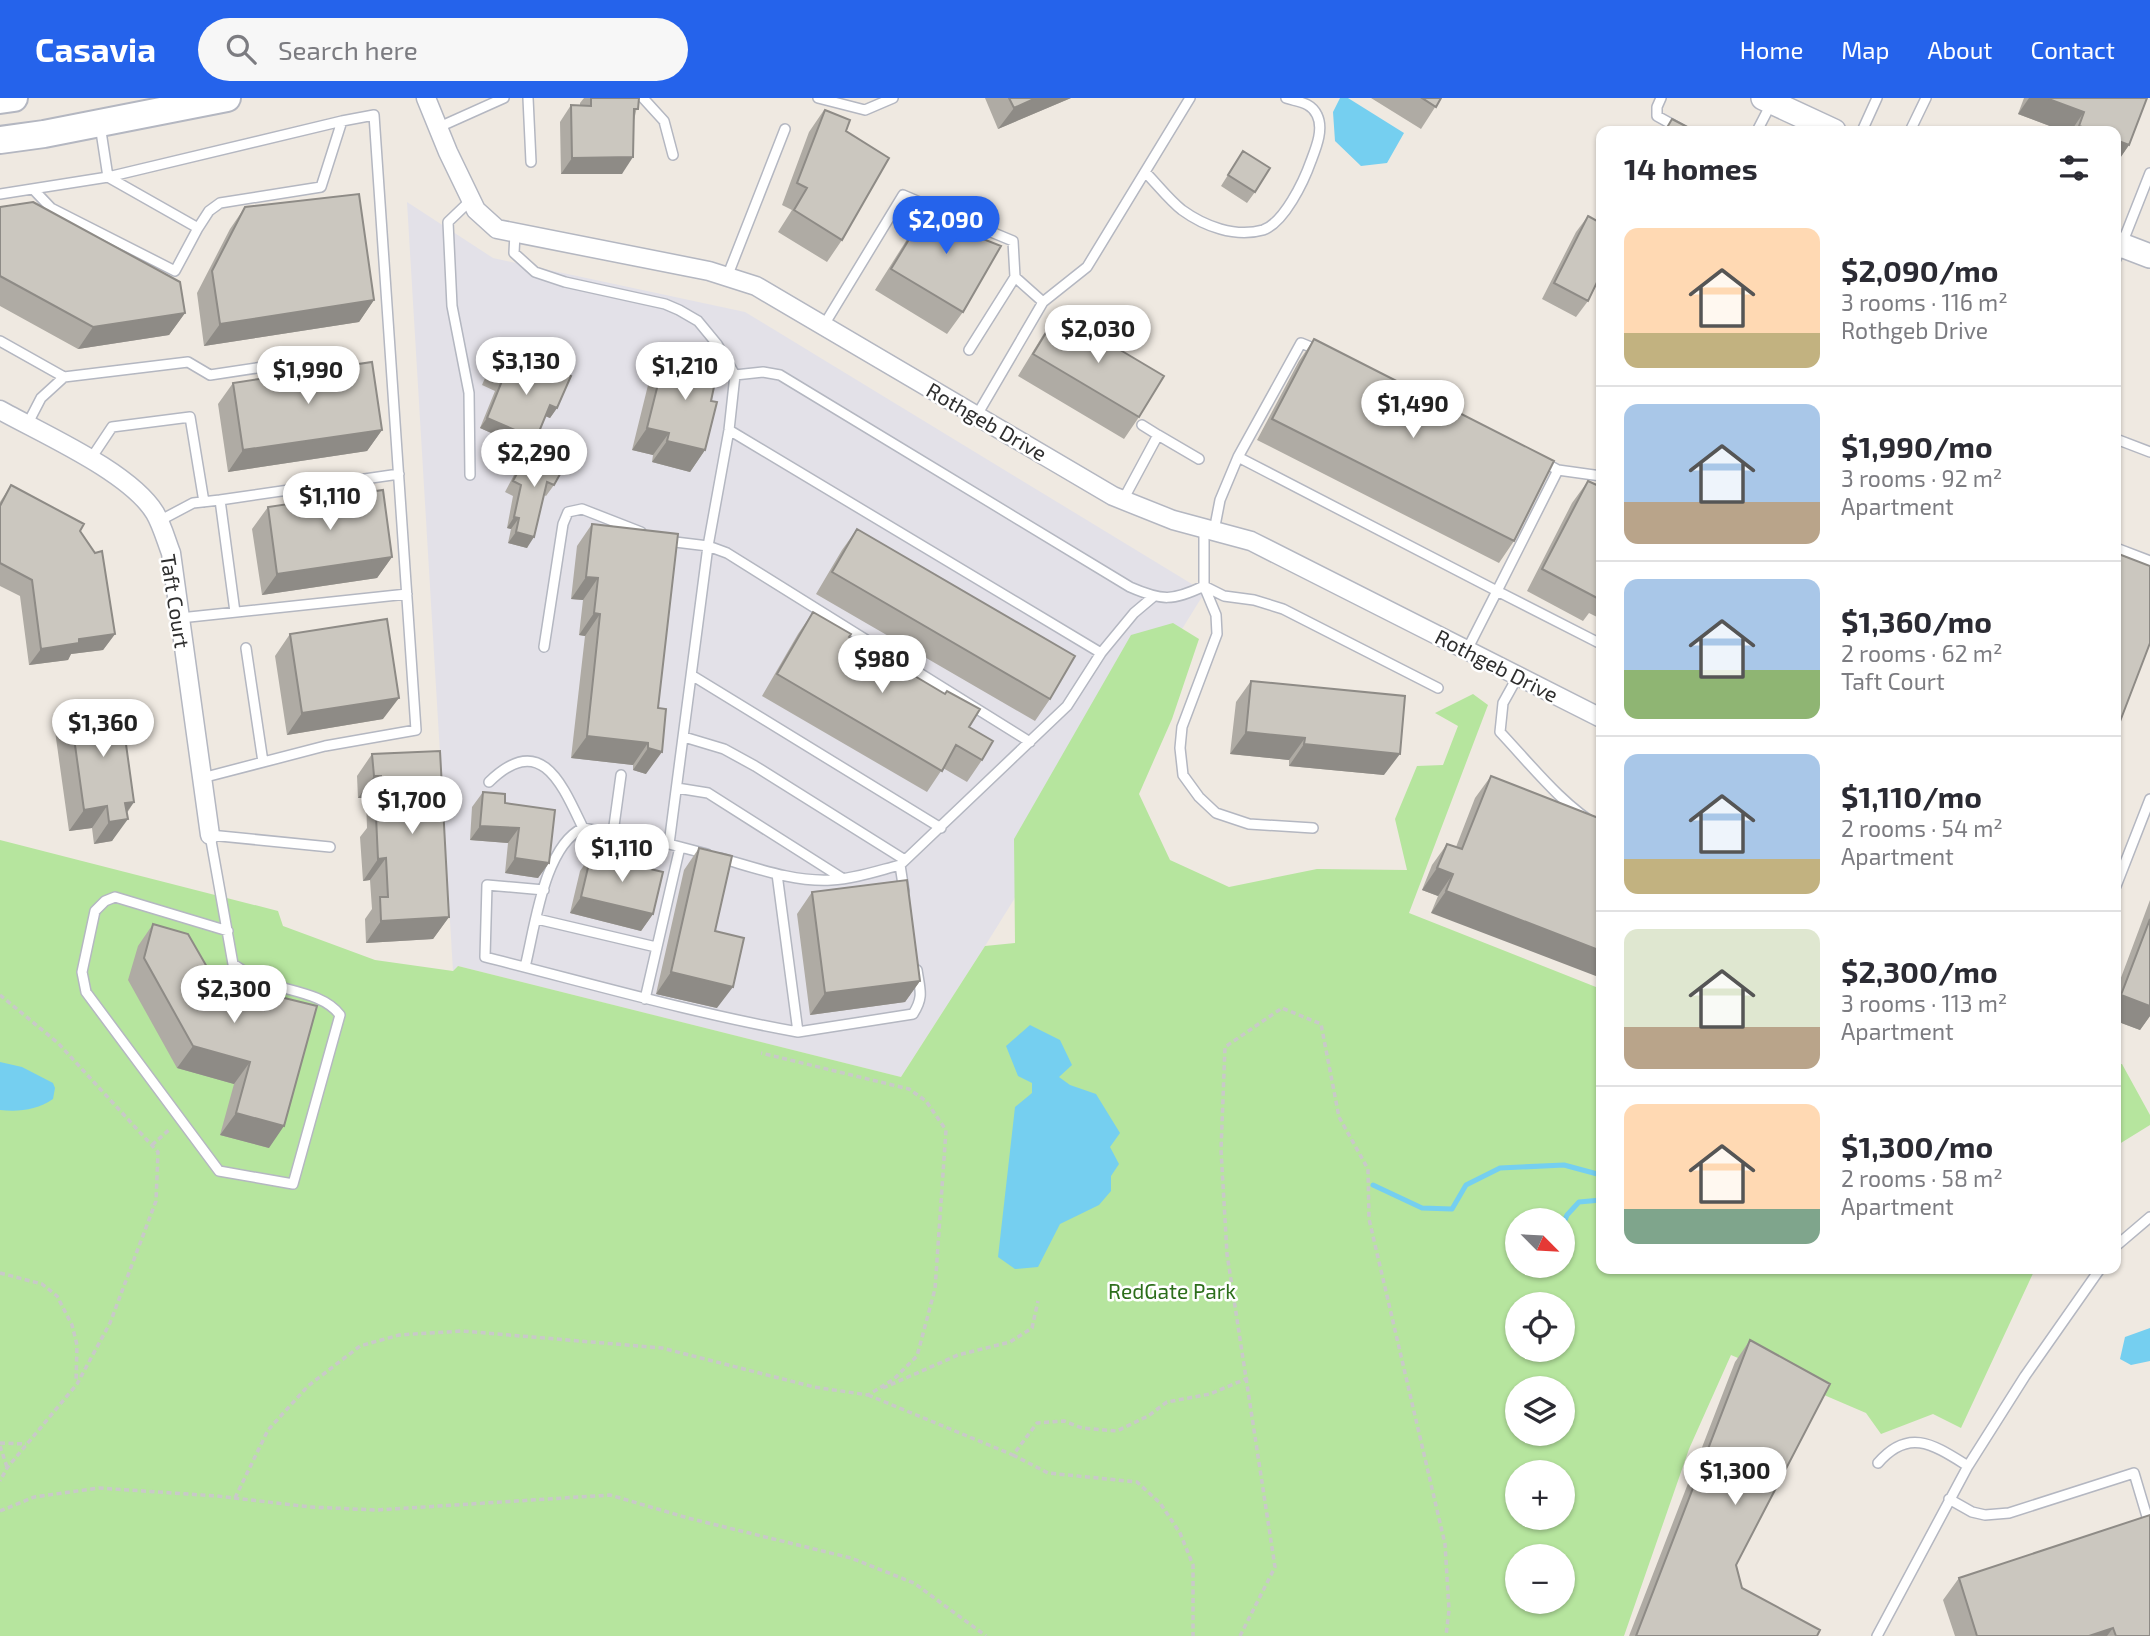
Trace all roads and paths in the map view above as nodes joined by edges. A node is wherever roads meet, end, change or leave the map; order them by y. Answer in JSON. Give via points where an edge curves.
{"nodes":[{"id":1,"x":14,"y":98,"type":"edge"},
{"id":2,"x":227,"y":98,"type":"edge"},
{"id":3,"x":426,"y":98,"type":"edge"},
{"id":4,"x":504,"y":98,"type":"edge"},
{"id":5,"x":528,"y":98,"type":"edge"},
{"id":6,"x":643,"y":98,"type":"edge"},
{"id":7,"x":818,"y":98,"type":"edge"},
{"id":8,"x":859,"y":98,"type":"edge"},
{"id":9,"x":893,"y":98,"type":"edge"},
{"id":10,"x":1191,"y":98,"type":"edge"},
{"id":11,"x":1286,"y":98,"type":"edge"},
{"id":12,"x":1661,"y":98,"type":"edge"},
{"id":13,"x":1877,"y":98,"type":"edge"},
{"id":14,"x":1926,"y":98,"type":"edge"},
{"id":15,"x":0,"y":100,"type":"edge"},
{"id":16,"x":1768,"y":100,"type":"edge"},
{"id":17,"x":865,"y":110,"type":"junction"},
{"id":18,"x":342,"y":121,"type":"junction"},
{"id":19,"x":100,"y":123,"type":"junction"},
{"id":20,"x":1675,"y":126,"type":"edge"},
{"id":21,"x":1759,"y":126,"type":"edge"},
{"id":22,"x":1823,"y":126,"type":"edge"},
{"id":23,"x":1864,"y":126,"type":"edge"},
{"id":24,"x":1912,"y":126,"type":"edge"},
{"id":25,"x":437,"y":128,"type":"junction"},
{"id":26,"x":785,"y":129,"type":"dead end"},
{"id":27,"x":0,"y":140,"type":"edge"},
{"id":28,"x":673,"y":155,"type":"dead end"},
{"id":29,"x":531,"y":162,"type":"dead end"},
{"id":30,"x":1145,"y":172,"type":"junction"},
{"id":31,"x":2150,"y":173,"type":"edge"},
{"id":32,"x":108,"y":177,"type":"junction"},
{"id":33,"x":33,"y":189,"type":"junction"},
{"id":34,"x":0,"y":194,"type":"edge"},
{"id":35,"x":471,"y":201,"type":"junction"},
{"id":36,"x":198,"y":228,"type":"junction"},
{"id":37,"x":515,"y":233,"type":"junction"},
{"id":38,"x":2121,"y":242,"type":"edge"},
{"id":39,"x":2121,"y":250,"type":"edge"},
{"id":40,"x":2150,"y":256,"type":"edge"},
{"id":41,"x":727,"y":277,"type":"junction"},
{"id":42,"x":1015,"y":277,"type":"junction"},
{"id":43,"x":1043,"y":302,"type":"junction"},
{"id":44,"x":824,"y":326,"type":"junction"},
{"id":45,"x":0,"y":341,"type":"edge"},
{"id":46,"x":969,"y":350,"type":"dead end"},
{"id":47,"x":1325,"y":353,"type":"edge"},
{"id":48,"x":336,"y":356,"type":"dead end"},
{"id":49,"x":735,"y":375,"type":"junction"},
{"id":50,"x":64,"y":377,"type":"junction"},
{"id":51,"x":0,"y":410,"type":"edge"},
{"id":52,"x":978,"y":415,"type":"junction"},
{"id":53,"x":27,"y":425,"type":"junction"},
{"id":54,"x":1142,"y":425,"type":"edge"},
{"id":55,"x":729,"y":430,"type":"junction"},
{"id":56,"x":1158,"y":435,"type":"junction"},
{"id":57,"x":2121,"y":441,"type":"edge"},
{"id":58,"x":2150,"y":452,"type":"edge"},
{"id":59,"x":1238,"y":457,"type":"junction"},
{"id":60,"x":1534,"y":457,"type":"edge"},
{"id":61,"x":1199,"y":459,"type":"dead end"},
{"id":62,"x":90,"y":460,"type":"junction"},
{"id":63,"x":1558,"y":470,"type":"junction"},
{"id":64,"x":400,"y":474,"type":"junction"},
{"id":65,"x":471,"y":475,"type":"dead end"},
{"id":66,"x":1596,"y":475,"type":"edge"},
{"id":67,"x":220,"y":500,"type":"junction"},
{"id":68,"x":1123,"y":500,"type":"junction"},
{"id":69,"x":204,"y":502,"type":"junction"},
{"id":70,"x":159,"y":521,"type":"junction"},
{"id":71,"x":1209,"y":530,"type":"junction"},
{"id":72,"x":646,"y":534,"type":"edge"},
{"id":73,"x":659,"y":539,"type":"edge"},
{"id":74,"x":708,"y":546,"type":"junction"},
{"id":75,"x":2121,"y":550,"type":"edge"},
{"id":76,"x":2150,"y":561,"type":"edge"},
{"id":77,"x":1204,"y":586,"type":"junction"},
{"id":78,"x":1497,"y":591,"type":"junction"},
{"id":79,"x":407,"y":594,"type":"junction"},
{"id":80,"x":1153,"y":597,"type":"junction"},
{"id":81,"x":235,"y":612,"type":"junction"},
{"id":82,"x":180,"y":618,"type":"junction"},
{"id":83,"x":1596,"y":641,"type":"edge"},
{"id":84,"x":246,"y":648,"type":"dead end"},
{"id":85,"x":544,"y":648,"type":"dead end"},
{"id":86,"x":1467,"y":650,"type":"junction"},
{"id":87,"x":1101,"y":653,"type":"junction"},
{"id":88,"x":693,"y":676,"type":"junction"},
{"id":89,"x":1518,"y":676,"type":"junction"},
{"id":90,"x":1438,"y":688,"type":"dead end"},
{"id":91,"x":1596,"y":715,"type":"edge"},
{"id":92,"x":684,"y":737,"type":"junction"},
{"id":93,"x":1030,"y":742,"type":"junction"},
{"id":94,"x":263,"y":762,"type":"junction"},
{"id":95,"x":621,"y":775,"type":"dead end"},
{"id":96,"x":202,"y":778,"type":"junction"},
{"id":97,"x":489,"y":782,"type":"dead end"},
{"id":98,"x":677,"y":788,"type":"junction"},
{"id":99,"x":2150,"y":799,"type":"edge"},
{"id":100,"x":1596,"y":824,"type":"edge"},
{"id":101,"x":583,"y":828,"type":"junction"},
{"id":102,"x":940,"y":828,"type":"junction"},
{"id":103,"x":1313,"y":828,"type":"dead end"},
{"id":104,"x":613,"y":833,"type":"junction"},
{"id":105,"x":210,"y":835,"type":"junction"},
{"id":106,"x":669,"y":844,"type":"junction"},
{"id":107,"x":330,"y":847,"type":"dead end"},
{"id":108,"x":680,"y":847,"type":"junction"},
{"id":109,"x":902,"y":863,"type":"junction"},
{"id":110,"x":2121,"y":873,"type":"edge"},
{"id":111,"x":777,"y":874,"type":"junction"},
{"id":112,"x":842,"y":878,"type":"junction"},
{"id":113,"x":544,"y":890,"type":"junction"},
{"id":114,"x":906,"y":904,"type":"edge"},
{"id":115,"x":537,"y":919,"type":"junction"},
{"id":116,"x":228,"y":930,"type":"junction"},
{"id":117,"x":656,"y":947,"type":"junction"},
{"id":118,"x":915,"y":956,"type":"edge"},
{"id":119,"x":525,"y":967,"type":"junction"},
{"id":120,"x":0,"y":995,"type":"edge"},
{"id":121,"x":645,"y":999,"type":"junction"},
{"id":122,"x":798,"y":1032,"type":"junction"},
{"id":123,"x":761,"y":1053,"type":"dead end"},
{"id":124,"x":181,"y":1120,"type":"junction"},
{"id":125,"x":152,"y":1144,"type":"junction"},
{"id":126,"x":2150,"y":1217,"type":"edge"},
{"id":127,"x":2121,"y":1242,"type":"edge"},
{"id":128,"x":0,"y":1273,"type":"edge"},
{"id":129,"x":2096,"y":1274,"type":"edge"},
{"id":130,"x":1038,"y":1301,"type":"dead end"},
{"id":131,"x":1248,"y":1378,"type":"junction"},
{"id":132,"x":77,"y":1384,"type":"junction"},
{"id":133,"x":868,"y":1395,"type":"junction"},
{"id":134,"x":0,"y":1444,"type":"edge"},
{"id":135,"x":26,"y":1444,"type":"junction"},
{"id":136,"x":1013,"y":1455,"type":"junction"},
{"id":137,"x":1878,"y":1463,"type":"dead end"},
{"id":138,"x":1968,"y":1466,"type":"junction"},
{"id":139,"x":7,"y":1468,"type":"junction"},
{"id":140,"x":0,"y":1481,"type":"edge"},
{"id":141,"x":235,"y":1498,"type":"junction"},
{"id":142,"x":1950,"y":1499,"type":"junction"},
{"id":143,"x":0,"y":1511,"type":"edge"},
{"id":144,"x":2148,"y":1520,"type":"edge"},
{"id":145,"x":1880,"y":1635,"type":"edge"},
{"id":146,"x":986,"y":1636,"type":"edge"},
{"id":147,"x":1192,"y":1636,"type":"edge"},
{"id":148,"x":1240,"y":1636,"type":"edge"},
{"id":149,"x":1446,"y":1636,"type":"edge"}],
"edges":[{"from":1,"to":15,"type":"main road"},
{"from":2,"to":19,"type":"main road"},
{"from":3,"to":25,"type":"street","name":"Rothgeb Drive"},
{"from":4,"to":25,"type":"lane"},
{"from":5,"to":29,"type":"lane"},
{"from":6,"to":28,"type":"lane","via":[[664,121]]},
{"from":7,"to":17,"type":"lane"},
{"from":8,"to":17,"type":"lane"},
{"from":9,"to":17,"type":"lane"},
{"from":10,"to":30,"type":"lane"},
{"from":11,"to":30,"type":"lane","via":[[1309,105],[1318,116],[1319,138],[1306,176],[1288,207],[1265,229],[1233,232],[1208,225],[1181,209]]},
{"from":12,"to":20,"type":"lane","via":[[1657,116]]},
{"from":13,"to":23,"type":"lane"},
{"from":14,"to":24,"type":"lane"},
{"from":16,"to":21,"type":"lane"},
{"from":16,"to":22,"type":"street"},
{"from":18,"to":32,"type":"lane"},
{"from":18,"to":36,"type":"lane","via":[[321,187],[220,203]]},
{"from":18,"to":64,"type":"lane","via":[[374,115]]},
{"from":19,"to":27,"type":"main road"},
{"from":19,"to":32,"type":"lane"},
{"from":25,"to":35,"type":"street","name":"Rothgeb Drive"},
{"from":26,"to":41,"type":"lane"},
{"from":30,"to":43,"type":"lane","via":[[1087,267]]},
{"from":31,"to":38,"type":"lane"},
{"from":32,"to":33,"type":"lane"},
{"from":32,"to":36,"type":"lane"},
{"from":33,"to":34,"type":"lane"},
{"from":33,"to":36,"type":"lane","via":[[51,208],[175,271]]},
{"from":35,"to":37,"type":"street","name":"Rothgeb Drive","via":[[497,229]]},
{"from":35,"to":65,"type":"lane","via":[[448,222],[452,306],[469,393]]},
{"from":37,"to":41,"type":"street","name":"Rothgeb Drive"},
{"from":37,"to":49,"type":"lane","via":[[514,253],[536,272],[665,304],[698,321]]},
{"from":39,"to":40,"type":"street"},
{"from":41,"to":44,"type":"street","name":"Rothgeb Drive","via":[[756,286]]},
{"from":42,"to":43,"type":"lane"},
{"from":42,"to":44,"type":"lane","via":[[1013,241],[903,195]]},
{"from":42,"to":46,"type":"lane"},
{"from":43,"to":52,"type":"lane"},
{"from":44,"to":52,"type":"street","name":"Rothgeb Drive"},
{"from":45,"to":50,"type":"lane"},
{"from":47,"to":59,"type":"lane","via":[[1301,343]]},
{"from":48,"to":50,"type":"lane","via":[[210,375],[188,362]]},
{"from":49,"to":55,"type":"lane"},
{"from":49,"to":80,"type":"lane","via":[[780,375]]},
{"from":50,"to":53,"type":"lane","via":[[41,398]]},
{"from":51,"to":53,"type":"street","name":"Taft Court"},
{"from":52,"to":68,"type":"street","name":"Rothgeb Drive"},
{"from":53,"to":62,"type":"street","name":"Taft Court"},
{"from":54,"to":56,"type":"lane"},
{"from":55,"to":74,"type":"lane"},
{"from":55,"to":87,"type":"lane"},
{"from":56,"to":61,"type":"lane"},
{"from":56,"to":68,"type":"lane"},
{"from":57,"to":58,"type":"lane"},
{"from":59,"to":71,"type":"lane"},
{"from":59,"to":78,"type":"lane"},
{"from":60,"to":63,"type":"lane"},
{"from":62,"to":69,"type":"lane","via":[[112,427],[190,417]]},
{"from":62,"to":70,"type":"street","name":"Taft Court","via":[[138,492]]},
{"from":63,"to":66,"type":"lane"},
{"from":63,"to":78,"type":"lane"},
{"from":64,"to":67,"type":"lane"},
{"from":64,"to":79,"type":"lane"},
{"from":67,"to":69,"type":"lane"},
{"from":67,"to":81,"type":"lane"},
{"from":68,"to":71,"type":"street","name":"Rothgeb Drive"},
{"from":69,"to":70,"type":"lane","via":[[192,503]]},
{"from":70,"to":82,"type":"street","name":"Taft Court","via":[[171,553]]},
{"from":71,"to":77,"type":"lane"},
{"from":71,"to":86,"type":"street","name":"Rothgeb Drive","via":[[1251,541]]},
{"from":72,"to":85,"type":"lane","via":[[582,509],[568,512]]},
{"from":73,"to":74,"type":"lane"},
{"from":74,"to":88,"type":"lane"},
{"from":74,"to":93,"type":"lane","via":[[727,553]]},
{"from":75,"to":76,"type":"lane"},
{"from":77,"to":80,"type":"lane","via":[[1182,597]]},
{"from":77,"to":90,"type":"lane","via":[[1224,596],[1283,609]]},
{"from":77,"to":103,"type":"lane","via":[[1216,615],[1217,634],[1182,727],[1183,775],[1216,813],[1249,824]]},
{"from":78,"to":83,"type":"lane"},
{"from":78,"to":86,"type":"lane"},
{"from":79,"to":81,"type":"lane"},
{"from":79,"to":94,"type":"lane","via":[[416,730]]},
{"from":80,"to":87,"type":"lane"},
{"from":81,"to":82,"type":"lane"},
{"from":82,"to":96,"type":"street","name":"Taft Court"},
{"from":84,"to":94,"type":"lane"},
{"from":86,"to":89,"type":"street","name":"Rothgeb Drive"},
{"from":87,"to":93,"type":"lane","via":[[1067,706]]},
{"from":88,"to":92,"type":"lane"},
{"from":88,"to":102,"type":"lane"},
{"from":89,"to":91,"type":"street","name":"Rothgeb Drive"},
{"from":89,"to":100,"type":"lane","via":[[1503,703],[1500,732]]},
{"from":92,"to":98,"type":"lane"},
{"from":92,"to":109,"type":"lane","via":[[724,749],[755,766]]},
{"from":93,"to":102,"type":"lane"},
{"from":94,"to":96,"type":"lane"},
{"from":95,"to":104,"type":"lane"},
{"from":96,"to":105,"type":"street","name":"Taft Court"},
{"from":97,"to":101,"type":"lane","via":[[504,767],[520,760],[535,763],[551,771]]},
{"from":98,"to":106,"type":"lane"},
{"from":98,"to":112,"type":"lane","via":[[708,793]]},
{"from":99,"to":110,"type":"lane"},
{"from":101,"to":104,"type":"lane"},
{"from":101,"to":113,"type":"lane","via":[[571,833],[556,852]]},
{"from":102,"to":109,"type":"lane"},
{"from":104,"to":106,"type":"lane"},
{"from":105,"to":107,"type":"lane"},
{"from":105,"to":116,"type":"lane"},
{"from":106,"to":108,"type":"lane"},
{"from":108,"to":111,"type":"lane"},
{"from":108,"to":117,"type":"lane"},
{"from":109,"to":112,"type":"lane"},
{"from":109,"to":114,"type":"lane"},
{"from":111,"to":112,"type":"lane"},
{"from":111,"to":122,"type":"lane"},
{"from":113,"to":115,"type":"lane"},
{"from":113,"to":119,"type":"lane","via":[[486,885],[485,957]]},
{"from":115,"to":117,"type":"lane"},
{"from":115,"to":119,"type":"lane"},
{"from":116,"to":124,"type":"lane","via":[[115,897],[95,911],[82,972],[86,992]]},
{"from":116,"to":124,"type":"lane","via":[[233,964],[248,975],[333,1005],[340,1015],[292,1184],[219,1171]]},
{"from":117,"to":121,"type":"lane"},
{"from":118,"to":122,"type":"lane","via":[[921,995],[913,1014]]},
{"from":119,"to":121,"type":"lane"},
{"from":120,"to":125,"type":"path","via":[[58,1043]]},
{"from":121,"to":122,"type":"lane"},
{"from":123,"to":133,"type":"path","via":[[909,1089],[926,1101],[946,1130],[935,1289],[917,1356],[894,1379]]},
{"from":124,"to":125,"type":"path"},
{"from":125,"to":132,"type":"path","via":[[158,1152],[156,1200],[110,1322]]},
{"from":126,"to":127,"type":"lane"},
{"from":128,"to":132,"type":"path","via":[[42,1284],[57,1296],[75,1335]]},
{"from":129,"to":138,"type":"lane"},
{"from":130,"to":133,"type":"path","via":[[1032,1328],[1010,1342],[958,1355]]},
{"from":131,"to":136,"type":"path","via":[[1210,1394],[1167,1402],[1117,1431],[1082,1428],[1064,1421],[1037,1423]]},
{"from":131,"to":148,"type":"path","via":[[1275,1567]]},
{"from":131,"to":149,"type":"path","via":[[1227,1254],[1221,1150],[1225,1047],[1282,1008],[1321,1024],[1339,1117],[1368,1169],[1369,1219],[1446,1544]]},
{"from":132,"to":135,"type":"path"},
{"from":133,"to":136,"type":"path"},
{"from":133,"to":141,"type":"path","via":[[814,1387],[662,1348],[462,1331],[399,1335],[360,1346],[309,1387],[268,1430]]},
{"from":134,"to":135,"type":"path"},
{"from":134,"to":139,"type":"path"},
{"from":135,"to":139,"type":"path"},
{"from":136,"to":147,"type":"path","via":[[1048,1473],[1137,1482],[1160,1503],[1180,1533],[1193,1565]]},
{"from":137,"to":138,"type":"lane","via":[[1889,1451],[1917,1442],[1930,1444]]},
{"from":138,"to":142,"type":"lane"},
{"from":139,"to":140,"type":"path"},
{"from":141,"to":143,"type":"path","via":[[99,1488],[33,1497]]},
{"from":141,"to":146,"type":"path","via":[[377,1510],[610,1495],[851,1558],[914,1583]]},
{"from":142,"to":144,"type":"lane","via":[[1972,1512],[2010,1513],[2134,1473]]},
{"from":142,"to":145,"type":"lane"}]}
